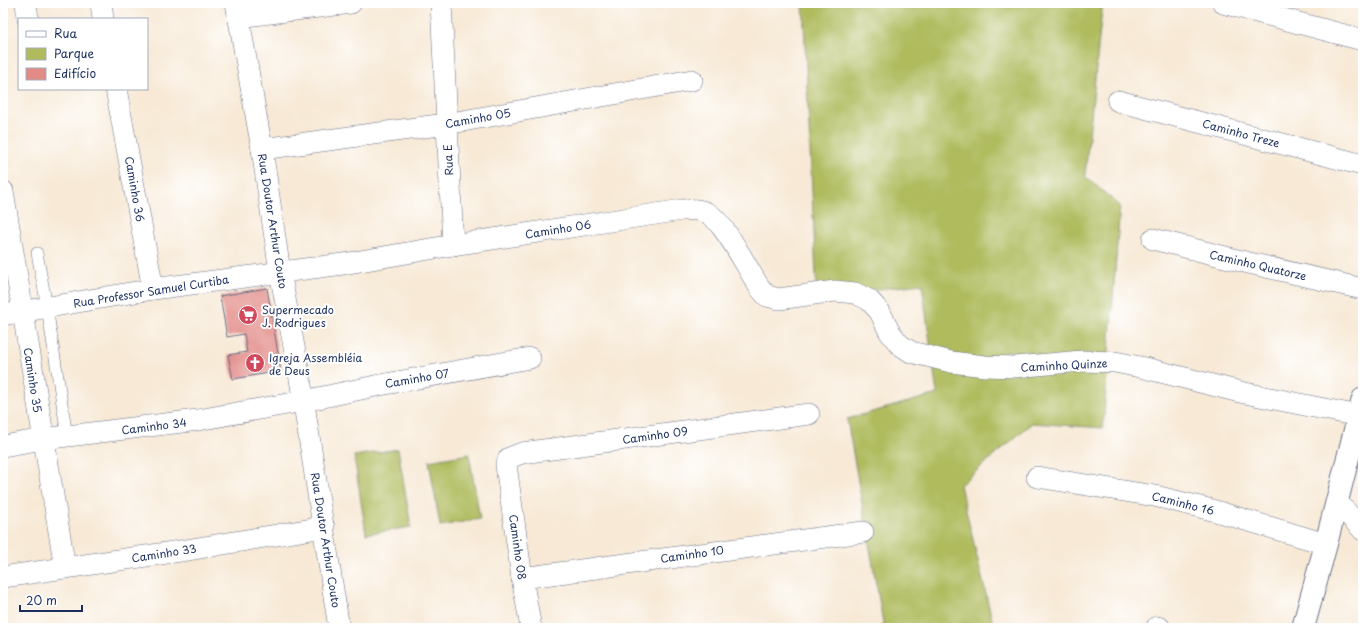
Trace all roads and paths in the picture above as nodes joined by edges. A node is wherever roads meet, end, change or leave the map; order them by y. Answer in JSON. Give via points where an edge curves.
{"nodes":[{"id":1,"x":26,"y":3,"type":"edge"},
{"id":2,"x":100,"y":3,"type":"edge"},
{"id":3,"x":351,"y":3,"type":"edge"},
{"id":4,"x":441,"y":3,"type":"edge"},
{"id":5,"x":1223,"y":3,"type":"edge"},
{"id":6,"x":237,"y":10,"type":"edge"},
{"id":7,"x":28,"y":18,"type":"edge"},
{"id":8,"x":103,"y":18,"type":"edge"},
{"id":9,"x":1363,"y":40,"type":"edge"},
{"id":10,"x":692,"y":80,"type":"dead end"},
{"id":11,"x":116,"y":90,"type":"edge"},
{"id":12,"x":1118,"y":101,"type":"dead end"},
{"id":13,"x":446,"y":124,"type":"junction"},
{"id":14,"x":262,"y":149,"type":"junction"},
{"id":15,"x":1363,"y":165,"type":"edge"},
{"id":16,"x":3,"y":191,"type":"edge"},
{"id":17,"x":1153,"y":239,"type":"dead end"},
{"id":18,"x":453,"y":245,"type":"junction"},
{"id":19,"x":37,"y":253,"type":"dead end"},
{"id":20,"x":280,"y":272,"type":"junction"},
{"id":21,"x":153,"y":289,"type":"junction"},
{"id":22,"x":1363,"y":289,"type":"edge"},
{"id":23,"x":794,"y":297,"type":"joint"},
{"id":24,"x":47,"y":307,"type":"junction"},
{"id":25,"x":13,"y":313,"type":"edge"},
{"id":26,"x":530,"y":358,"type":"dead end"},
{"id":27,"x":304,"y":401,"type":"junction"},
{"id":28,"x":1361,"y":408,"type":"edge"},
{"id":29,"x":809,"y":414,"type":"dead end"},
{"id":30,"x":67,"y":436,"type":"junction"},
{"id":31,"x":43,"y":439,"type":"junction"},
{"id":32,"x":3,"y":446,"type":"edge"},
{"id":33,"x":506,"y":465,"type":"joint"},
{"id":34,"x":1037,"y":477,"type":"dead end"},
{"id":35,"x":1337,"y":502,"type":"junction"},
{"id":36,"x":324,"y":527,"type":"junction"},
{"id":37,"x":1363,"y":530,"type":"edge"},
{"id":38,"x":863,"y":532,"type":"dead end"},
{"id":39,"x":1326,"y":544,"type":"junction"},
{"id":40,"x":65,"y":568,"type":"junction"},
{"id":41,"x":3,"y":577,"type":"edge"},
{"id":42,"x":522,"y":578,"type":"junction"},
{"id":43,"x":339,"y":628,"type":"edge"},
{"id":44,"x":531,"y":628,"type":"edge"},
{"id":45,"x":1303,"y":628,"type":"edge"}],
"edges":[{"from":1,"to":7,"type":"street"},
{"from":2,"to":8,"type":"street"},
{"from":3,"to":6,"type":"street"},
{"from":4,"to":13,"type":"street","name":"Rua E"},
{"from":5,"to":9,"type":"street"},
{"from":6,"to":14,"type":"street","name":"Rua Doutor Arthur Couto"},
{"from":10,"to":13,"type":"street","name":"Caminho 05"},
{"from":11,"to":21,"type":"street","name":"Caminho 36"},
{"from":12,"to":15,"type":"street","name":"Caminho Treze"},
{"from":13,"to":14,"type":"street","name":"Caminho 05"},
{"from":13,"to":18,"type":"street","name":"Rua E"},
{"from":14,"to":20,"type":"street","name":"Rua Doutor Arthur Couto"},
{"from":16,"to":25,"type":"street","name":"Caminho 35"},
{"from":17,"to":22,"type":"street","name":"Caminho Quatorze"},
{"from":18,"to":20,"type":"street","name":"Caminho 06"},
{"from":18,"to":23,"type":"street","name":"Caminho 06","via":[[695,209],[708,214],[720,224],[767,296],[779,299]]},
{"from":19,"to":24,"type":"lane"},
{"from":20,"to":21,"type":"street","name":"Rua Professor Samuel Curtiba"},
{"from":20,"to":27,"type":"street","name":"Rua Doutor Arthur Couto"},
{"from":21,"to":24,"type":"street","name":"Rua Professor Samuel Curtiba"},
{"from":23,"to":28,"type":"street","name":"Caminho Quinze","via":[[835,291],[855,293],[870,300],[899,344],[911,352],[951,362],[1015,367],[1082,361],[1115,362],[1240,392]]},
{"from":24,"to":25,"type":"street","name":"Rua Professor Samuel Curtiba"},
{"from":24,"to":30,"type":"lane"},
{"from":25,"to":31,"type":"street","name":"Caminho 35"},
{"from":26,"to":27,"type":"street","name":"Caminho 07"},
{"from":27,"to":30,"type":"street","name":"Caminho 34","via":[[198,420]]},
{"from":27,"to":36,"type":"street","name":"Rua Doutor Arthur Couto"},
{"from":28,"to":35,"type":"street"},
{"from":29,"to":33,"type":"street","name":"Caminho 09","via":[[522,452],[509,458]]},
{"from":30,"to":31,"type":"street","name":"Caminho 34"},
{"from":31,"to":32,"type":"street","name":"Caminho 34"},
{"from":31,"to":40,"type":"street","name":"Caminho 35"},
{"from":33,"to":42,"type":"street","name":"Caminho 08"},
{"from":34,"to":39,"type":"street","name":"Caminho 16","via":[[1155,496]]},
{"from":35,"to":37,"type":"street"},
{"from":35,"to":39,"type":"street"},
{"from":36,"to":40,"type":"street","name":"Caminho 33"},
{"from":36,"to":43,"type":"street","name":"Rua Doutor Arthur Couto"},
{"from":38,"to":42,"type":"street","name":"Caminho 10"},
{"from":39,"to":45,"type":"street"},
{"from":40,"to":41,"type":"street","name":"Caminho 33"},
{"from":42,"to":44,"type":"street","name":"Caminho 08"}]}
